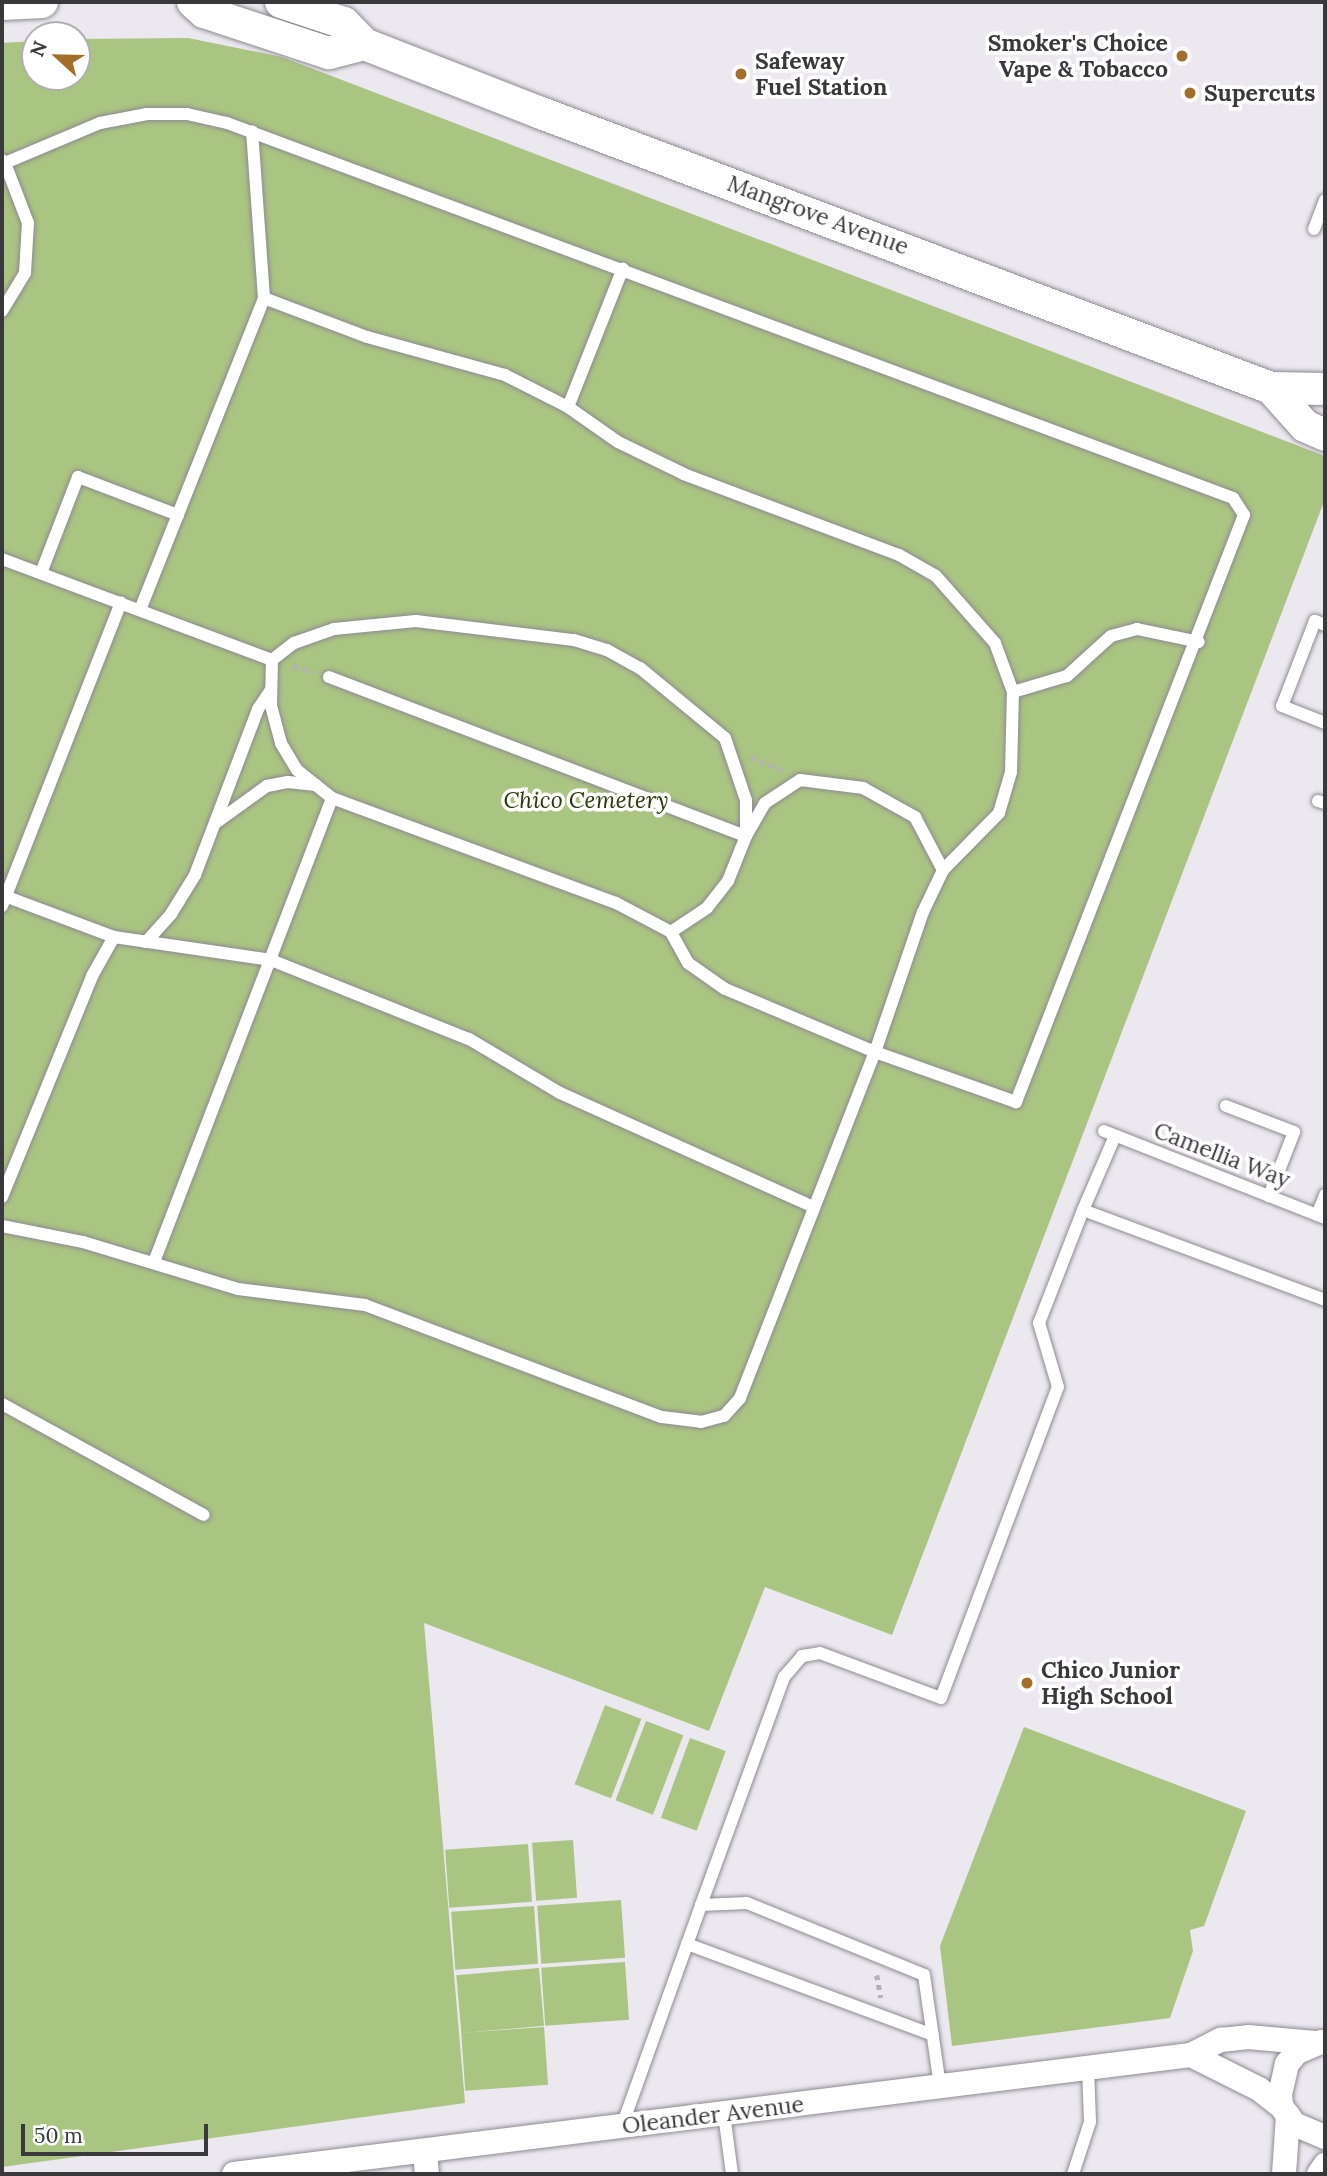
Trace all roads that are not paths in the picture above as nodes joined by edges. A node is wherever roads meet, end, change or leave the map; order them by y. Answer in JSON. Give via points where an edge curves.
{"nodes":[{"id":1,"x":42,"y":2,"type":"edge"},
{"id":2,"x":193,"y":2,"type":"edge"},
{"id":3,"x":281,"y":2,"type":"edge"},
{"id":4,"x":2,"y":5,"type":"edge"},
{"id":5,"x":364,"y":44,"type":"junction"},
{"id":6,"x":251,"y":131,"type":"junction"},
{"id":7,"x":4,"y":162,"type":"edge"},
{"id":8,"x":1325,"y":200,"type":"edge"},
{"id":9,"x":1314,"y":229,"type":"dead end"},
{"id":10,"x":623,"y":268,"type":"junction"},
{"id":11,"x":264,"y":298,"type":"junction"},
{"id":12,"x":2,"y":312,"type":"edge"},
{"id":13,"x":1271,"y":388,"type":"junction"},
{"id":14,"x":1325,"y":389,"type":"edge"},
{"id":15,"x":568,"y":407,"type":"junction"},
{"id":16,"x":1325,"y":435,"type":"edge"},
{"id":17,"x":178,"y":515,"type":"junction"},
{"id":18,"x":2,"y":559,"type":"edge"},
{"id":19,"x":41,"y":573,"type":"junction"},
{"id":20,"x":121,"y":603,"type":"junction"},
{"id":21,"x":141,"y":610,"type":"junction"},
{"id":22,"x":1325,"y":625,"type":"edge"},
{"id":23,"x":1199,"y":642,"type":"junction"},
{"id":24,"x":272,"y":660,"type":"junction"},
{"id":25,"x":329,"y":677,"type":"road end"},
{"id":26,"x":271,"y":690,"type":"junction"},
{"id":27,"x":1013,"y":692,"type":"junction"},
{"id":28,"x":1325,"y":723,"type":"edge"},
{"id":29,"x":316,"y":785,"type":"junction"},
{"id":30,"x":331,"y":798,"type":"junction"},
{"id":31,"x":217,"y":822,"type":"junction"},
{"id":32,"x":746,"y":836,"type":"junction"},
{"id":33,"x":943,"y":870,"type":"junction"},
{"id":34,"x":3,"y":899,"type":"edge"},
{"id":35,"x":671,"y":932,"type":"junction"},
{"id":36,"x":114,"y":937,"type":"junction"},
{"id":37,"x":146,"y":942,"type":"junction"},
{"id":38,"x":271,"y":960,"type":"junction"},
{"id":39,"x":875,"y":1052,"type":"junction"},
{"id":40,"x":1226,"y":1106,"type":"dead end"},
{"id":41,"x":1325,"y":1195,"type":"edge"},
{"id":42,"x":1269,"y":1196,"type":"junction"},
{"id":43,"x":2,"y":1197,"type":"edge"},
{"id":44,"x":812,"y":1206,"type":"junction"},
{"id":45,"x":1083,"y":1210,"type":"junction"},
{"id":46,"x":1321,"y":1217,"type":"edge"},
{"id":47,"x":2,"y":1226,"type":"edge"},
{"id":48,"x":154,"y":1262,"type":"junction"},
{"id":49,"x":1325,"y":1300,"type":"edge"},
{"id":50,"x":2,"y":1404,"type":"edge"},
{"id":51,"x":204,"y":1515,"type":"dead end"},
{"id":52,"x":701,"y":1905,"type":"junction"},
{"id":53,"x":687,"y":1944,"type":"junction"},
{"id":54,"x":933,"y":2035,"type":"junction"},
{"id":55,"x":1320,"y":2042,"type":"edge"},
{"id":56,"x":1191,"y":2055,"type":"junction"},
{"id":57,"x":1088,"y":2067,"type":"junction"},
{"id":58,"x":940,"y":2086,"type":"junction"},
{"id":59,"x":1284,"y":2110,"type":"junction"},
{"id":60,"x":724,"y":2114,"type":"junction"},
{"id":61,"x":621,"y":2127,"type":"junction"},
{"id":62,"x":1325,"y":2137,"type":"edge"},
{"id":63,"x":426,"y":2163,"type":"edge"},
{"id":64,"x":1325,"y":2165,"type":"edge"},
{"id":65,"x":236,"y":2174,"type":"edge"},
{"id":66,"x":732,"y":2174,"type":"edge"},
{"id":67,"x":1073,"y":2174,"type":"edge"},
{"id":68,"x":1284,"y":2174,"type":"edge"},
{"id":69,"x":1319,"y":2174,"type":"edge"}],
"edges":[{"from":1,"to":4,"type":"street"},
{"from":2,"to":5,"type":"street","via":[[204,12],[329,53]]},
{"from":3,"to":5,"type":"street","name":"Mangrove Avenue","via":[[344,23]]},
{"from":5,"to":13,"type":"street","name":"Mangrove Avenue"},
{"from":6,"to":7,"type":"lane","via":[[187,114],[147,114],[100,122]]},
{"from":6,"to":10,"type":"lane"},
{"from":6,"to":11,"type":"lane"},
{"from":7,"to":12,"type":"lane","via":[[28,223],[25,274]]},
{"from":8,"to":9,"type":"lane"},
{"from":10,"to":15,"type":"lane"},
{"from":10,"to":23,"type":"lane","via":[[1233,498],[1244,515]]},
{"from":11,"to":15,"type":"lane","via":[[367,337],[505,375]]},
{"from":11,"to":17,"type":"lane"},
{"from":13,"to":14,"type":"street","name":"Mangrove Avenue"},
{"from":13,"to":16,"type":"street","name":"Mangrove Avenue","via":[[1305,426]]},
{"from":15,"to":27,"type":"lane","via":[[618,442],[684,474],[899,555],[936,576],[995,643]]},
{"from":17,"to":19,"type":"lane","via":[[78,477]]},
{"from":17,"to":21,"type":"lane"},
{"from":18,"to":19,"type":"lane"},
{"from":19,"to":20,"type":"lane"},
{"from":20,"to":21,"type":"lane"},
{"from":20,"to":34,"type":"lane"},
{"from":21,"to":24,"type":"lane"},
{"from":22,"to":28,"type":"lane","via":[[1315,621],[1283,706]]},
{"from":23,"to":27,"type":"lane","via":[[1137,629],[1111,636],[1067,676]]},
{"from":23,"to":39,"type":"lane","via":[[1016,1101]]},
{"from":24,"to":26,"type":"lane"},
{"from":24,"to":32,"type":"lane","via":[[294,643],[334,629],[416,621],[574,640],[607,650],[640,668],[725,738],[746,800]]},
{"from":25,"to":32,"type":"lane"},
{"from":26,"to":29,"type":"lane","via":[[281,743],[297,770]]},
{"from":26,"to":31,"type":"lane","via":[[258,709]]},
{"from":27,"to":33,"type":"lane","via":[[1011,772],[999,813]]},
{"from":29,"to":30,"type":"lane"},
{"from":29,"to":31,"type":"lane","via":[[288,782],[267,786]]},
{"from":30,"to":35,"type":"lane","via":[[616,903]]},
{"from":30,"to":38,"type":"lane"},
{"from":31,"to":37,"type":"lane","via":[[195,875],[171,915]]},
{"from":32,"to":33,"type":"lane","via":[[765,803],[800,780],[821,780],[863,788],[915,817]]},
{"from":32,"to":35,"type":"lane","via":[[728,881],[707,908]]},
{"from":33,"to":39,"type":"lane","via":[[923,912]]},
{"from":34,"to":36,"type":"lane"},
{"from":35,"to":39,"type":"lane","via":[[702,976],[761,1006]]},
{"from":36,"to":37,"type":"lane"},
{"from":36,"to":43,"type":"lane","via":[[92,976]]},
{"from":37,"to":38,"type":"lane"},
{"from":38,"to":44,"type":"lane","via":[[459,1034],[560,1093]]},
{"from":38,"to":48,"type":"lane"},
{"from":39,"to":44,"type":"lane"},
{"from":40,"to":42,"type":"lane","via":[[1294,1132]]},
{"from":41,"to":46,"type":"lane"},
{"from":42,"to":45,"type":"lane","name":"Camellia Way","via":[[1109,1133]]},
{"from":42,"to":46,"type":"lane","name":"Camellia Way"},
{"from":44,"to":48,"type":"lane","via":[[740,1398],[724,1416],[701,1422],[662,1418],[365,1305],[238,1289]]},
{"from":45,"to":49,"type":"lane"},
{"from":45,"to":52,"type":"lane","via":[[1039,1323],[1058,1387],[941,1698],[820,1653],[802,1656],[784,1677]]},
{"from":47,"to":48,"type":"lane"},
{"from":50,"to":51,"type":"lane"},
{"from":52,"to":53,"type":"lane"},
{"from":52,"to":54,"type":"lane","via":[[747,1903],[924,1975]]},
{"from":53,"to":54,"type":"lane"},
{"from":53,"to":61,"type":"lane"},
{"from":54,"to":58,"type":"lane"},
{"from":55,"to":56,"type":"street","name":"Oleander Avenue","via":[[1248,2037],[1222,2040]]},
{"from":55,"to":59,"type":"street","via":[[1287,2064],[1281,2077]]},
{"from":56,"to":57,"type":"street","name":"Oleander Avenue"},
{"from":56,"to":59,"type":"street","via":[[1259,2089]]},
{"from":57,"to":58,"type":"street","name":"Oleander Avenue"},
{"from":57,"to":67,"type":"lane","via":[[1090,2122]]},
{"from":58,"to":60,"type":"street","name":"Oleander Avenue"},
{"from":59,"to":62,"type":"street","via":[[1307,2133]]},
{"from":59,"to":68,"type":"street"},
{"from":60,"to":61,"type":"street","name":"Oleander Avenue"},
{"from":60,"to":66,"type":"lane"},
{"from":61,"to":63,"type":"street","name":"Oleander Avenue"},
{"from":63,"to":65,"type":"street","name":"Oleander Avenue"},
{"from":64,"to":69,"type":"street"}]}
